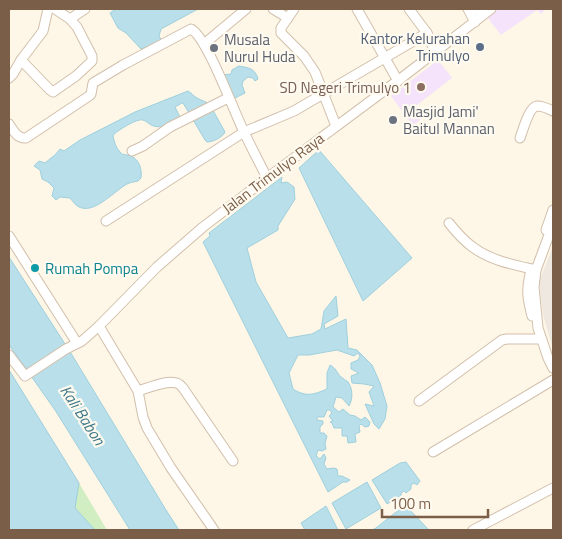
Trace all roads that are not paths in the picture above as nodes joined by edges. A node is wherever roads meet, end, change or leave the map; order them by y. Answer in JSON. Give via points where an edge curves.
{"nodes":[{"id":1,"x":48,"y":9,"type":"edge"},
{"id":2,"x":55,"y":9,"type":"edge"},
{"id":3,"x":86,"y":9,"type":"edge"},
{"id":4,"x":246,"y":9,"type":"edge"},
{"id":5,"x":273,"y":9,"type":"edge"},
{"id":6,"x":294,"y":9,"type":"edge"},
{"id":7,"x":357,"y":9,"type":"edge"},
{"id":8,"x":410,"y":9,"type":"edge"},
{"id":9,"x":480,"y":9,"type":"edge"},
{"id":10,"x":491,"y":9,"type":"edge"},
{"id":11,"x":469,"y":10,"type":"edge"},
{"id":12,"x":288,"y":18,"type":"junction"},
{"id":13,"x":70,"y":19,"type":"junction"},
{"id":14,"x":475,"y":22,"type":"junction"},
{"id":15,"x":427,"y":33,"type":"junction"},
{"id":16,"x":204,"y":44,"type":"junction"},
{"id":17,"x":435,"y":52,"type":"junction"},
{"id":18,"x":384,"y":58,"type":"junction"},
{"id":19,"x":21,"y":60,"type":"junction"},
{"id":20,"x":9,"y":78,"type":"edge"},
{"id":21,"x":398,"y":81,"type":"junction"},
{"id":22,"x":323,"y":94,"type":"junction"},
{"id":23,"x":228,"y":98,"type":"junction"},
{"id":24,"x":553,"y":111,"type":"edge"},
{"id":25,"x":9,"y":124,"type":"edge"},
{"id":26,"x":336,"y":126,"type":"junction"},
{"id":27,"x":244,"y":132,"type":"junction"},
{"id":28,"x":520,"y":138,"type":"dead end"},
{"id":29,"x":132,"y":151,"type":"dead end"},
{"id":30,"x":267,"y":178,"type":"junction"},
{"id":31,"x":553,"y":210,"type":"edge"},
{"id":32,"x":106,"y":221,"type":"dead end"},
{"id":33,"x":449,"y":224,"type":"dead end"},
{"id":34,"x":553,"y":224,"type":"edge"},
{"id":35,"x":9,"y":236,"type":"edge"},
{"id":36,"x":534,"y":270,"type":"junction"},
{"id":37,"x":98,"y":326,"type":"junction"},
{"id":38,"x":541,"y":339,"type":"junction"},
{"id":39,"x":77,"y":342,"type":"junction"},
{"id":40,"x":9,"y":355,"type":"edge"},
{"id":41,"x":553,"y":368,"type":"edge"},
{"id":42,"x":553,"y":380,"type":"edge"},
{"id":43,"x":138,"y":391,"type":"junction"},
{"id":44,"x":419,"y":401,"type":"dead end"},
{"id":45,"x":433,"y":452,"type":"dead end"},
{"id":46,"x":233,"y":461,"type":"dead end"},
{"id":47,"x":553,"y":488,"type":"edge"},
{"id":48,"x":214,"y":530,"type":"edge"},
{"id":49,"x":473,"y":530,"type":"edge"}],
"edges":[{"from":1,"to":19,"type":"street","via":[[43,31]]},
{"from":2,"to":13,"type":"street"},
{"from":3,"to":13,"type":"street"},
{"from":4,"to":16,"type":"street"},
{"from":5,"to":12,"type":"street"},
{"from":6,"to":12,"type":"street"},
{"from":7,"to":18,"type":"street"},
{"from":8,"to":15,"type":"street"},
{"from":9,"to":11,"type":"street"},
{"from":10,"to":14,"type":"street","name":"Jalan Trimulyo Raya"},
{"from":11,"to":14,"type":"street"},
{"from":12,"to":22,"type":"street","via":[[281,33],[304,56]]},
{"from":13,"to":19,"type":"street","via":[[93,60],[76,76],[54,92]]},
{"from":14,"to":17,"type":"street","name":"Jalan Trimulyo Raya"},
{"from":15,"to":17,"type":"street"},
{"from":15,"to":18,"type":"street"},
{"from":16,"to":23,"type":"street"},
{"from":16,"to":25,"type":"street","via":[[194,30],[187,30],[93,83],[89,96],[26,138],[17,136]]},
{"from":17,"to":21,"type":"street","name":"Jalan Trimulyo Raya"},
{"from":18,"to":21,"type":"street"},
{"from":18,"to":22,"type":"street"},
{"from":19,"to":20,"type":"street"},
{"from":21,"to":26,"type":"street","name":"Jalan Trimulyo Raya"},
{"from":22,"to":26,"type":"street"},
{"from":22,"to":27,"type":"street","via":[[294,111]]},
{"from":23,"to":27,"type":"street"},
{"from":23,"to":29,"type":"street","via":[[170,127]]},
{"from":24,"to":28,"type":"street","via":[[540,106],[531,110]]},
{"from":26,"to":30,"type":"street","name":"Jalan Trimulyo Raya"},
{"from":27,"to":30,"type":"street"},
{"from":27,"to":32,"type":"street"},
{"from":30,"to":37,"type":"street","name":"Jalan Trimulyo Raya","via":[[157,267]]},
{"from":31,"to":36,"type":"street"},
{"from":33,"to":36,"type":"street","via":[[484,254]]},
{"from":34,"to":36,"type":"street"},
{"from":35,"to":39,"type":"street"},
{"from":36,"to":38,"type":"street","via":[[534,296]]},
{"from":37,"to":39,"type":"street","name":"Jalan Trimulyo Raya"},
{"from":37,"to":43,"type":"street"},
{"from":38,"to":41,"type":"street"},
{"from":38,"to":44,"type":"street","via":[[502,340]]},
{"from":39,"to":40,"type":"street","name":"Jalan Trimulyo Raya","via":[[25,376]]},
{"from":42,"to":45,"type":"street"},
{"from":43,"to":46,"type":"street","via":[[157,384],[173,382],[180,385]]},
{"from":43,"to":48,"type":"street","via":[[147,428]]},
{"from":47,"to":49,"type":"street"}]}
